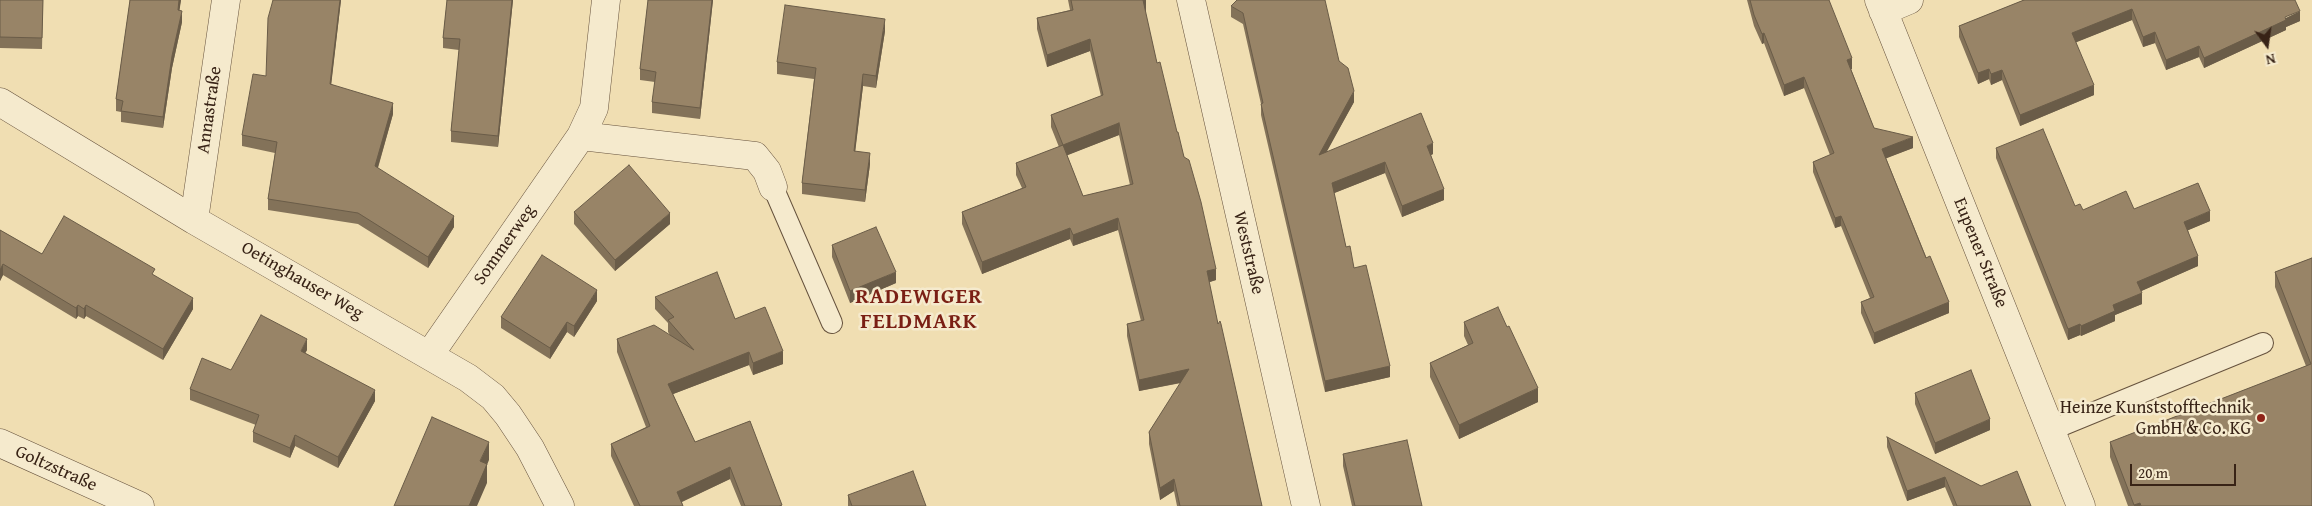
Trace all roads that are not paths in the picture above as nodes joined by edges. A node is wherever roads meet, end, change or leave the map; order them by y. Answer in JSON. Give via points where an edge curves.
{"nodes":[{"id":1,"x":226,"y":0,"type":"edge"},
{"id":2,"x":606,"y":0,"type":"edge"},
{"id":3,"x":1190,"y":0,"type":"edge"},
{"id":4,"x":1908,"y":0,"type":"edge"},
{"id":5,"x":1881,"y":6,"type":"edge"},
{"id":6,"x":0,"y":102,"type":"edge"},
{"id":7,"x":580,"y":136,"type":"junction"},
{"id":8,"x":774,"y":186,"type":"joint"},
{"id":9,"x":194,"y":220,"type":"junction"},
{"id":10,"x":832,"y":323,"type":"dead end"},
{"id":11,"x":2263,"y":343,"type":"dead end"},
{"id":12,"x":430,"y":354,"type":"junction"},
{"id":13,"x":2051,"y":430,"type":"junction"},
{"id":14,"x":0,"y":443,"type":"edge"},
{"id":15,"x":140,"y":506,"type":"edge"},
{"id":16,"x":560,"y":506,"type":"edge"},
{"id":17,"x":1306,"y":506,"type":"edge"},
{"id":18,"x":2081,"y":506,"type":"edge"}],
"edges":[{"from":1,"to":9,"type":"street","name":"Annastraße"},
{"from":2,"to":7,"type":"street","name":"Sommerweg","via":[[594,108]]},
{"from":3,"to":17,"type":"street","name":"Weststraße"},
{"from":4,"to":5,"type":"street"},
{"from":5,"to":13,"type":"street","name":"Eupener Straße"},
{"from":6,"to":9,"type":"street","name":"Oetinghauser Weg"},
{"from":7,"to":8,"type":"street","via":[[755,156]]},
{"from":7,"to":12,"type":"street","name":"Sommerweg"},
{"from":8,"to":10,"type":"lane"},
{"from":9,"to":12,"type":"street","name":"Oetinghauser Weg"},
{"from":11,"to":13,"type":"lane"},
{"from":12,"to":16,"type":"street","name":"Oetinghauser Weg","via":[[493,397],[530,448]]},
{"from":13,"to":18,"type":"street","name":"Eupener Straße"},
{"from":14,"to":15,"type":"street","name":"Goltzstraße"}]}
